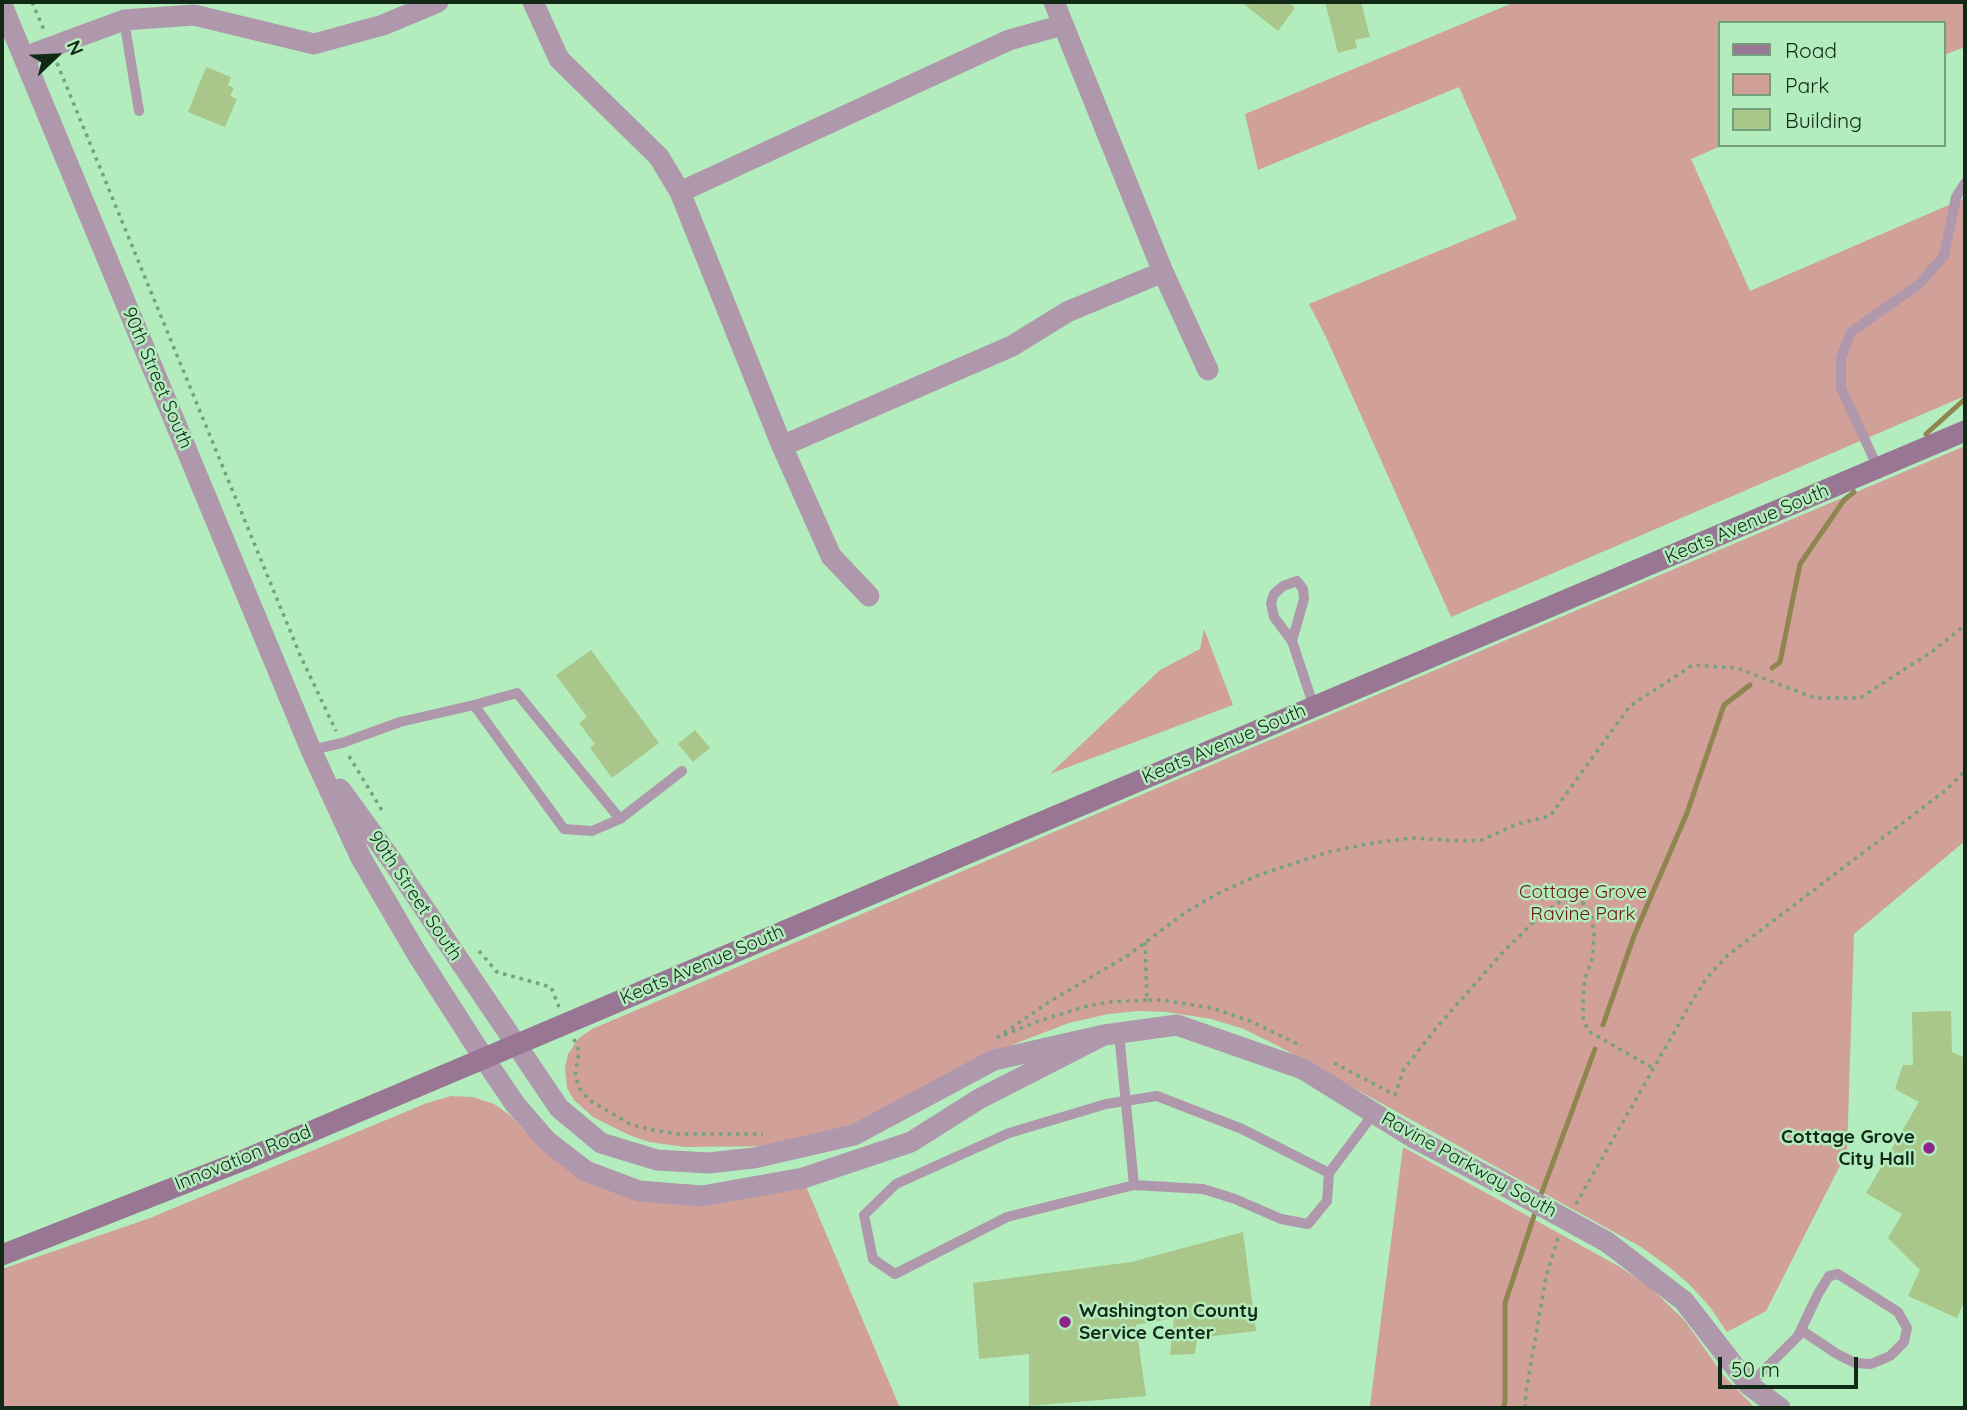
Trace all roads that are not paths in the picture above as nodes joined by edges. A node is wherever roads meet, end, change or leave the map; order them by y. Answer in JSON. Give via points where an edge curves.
{"nodes":[{"id":1,"x":438,"y":2,"type":"edge"},
{"id":2,"x":533,"y":2,"type":"edge"},
{"id":3,"x":1054,"y":2,"type":"edge"},
{"id":4,"x":2,"y":5,"type":"edge"},
{"id":5,"x":124,"y":20,"type":"junction"},
{"id":6,"x":1063,"y":25,"type":"junction"},
{"id":7,"x":24,"y":57,"type":"junction"},
{"id":8,"x":139,"y":111,"type":"dead end"},
{"id":9,"x":1965,"y":183,"type":"edge"},
{"id":10,"x":680,"y":192,"type":"junction"},
{"id":11,"x":1163,"y":272,"type":"junction"},
{"id":12,"x":1208,"y":370,"type":"dead end"},
{"id":13,"x":1965,"y":431,"type":"edge"},
{"id":14,"x":782,"y":446,"type":"junction"},
{"id":15,"x":1878,"y":468,"type":"junction"},
{"id":16,"x":869,"y":596,"type":"dead end"},
{"id":17,"x":1292,"y":641,"type":"junction"},
{"id":18,"x":474,"y":705,"type":"junction"},
{"id":19,"x":1314,"y":707,"type":"junction"},
{"id":20,"x":312,"y":750,"type":"junction"},
{"id":21,"x":682,"y":771,"type":"dead end"},
{"id":22,"x":620,"y":819,"type":"junction"},
{"id":23,"x":1111,"y":1034,"type":"junction"},
{"id":24,"x":515,"y":1044,"type":"junction"},
{"id":25,"x":483,"y":1057,"type":"junction"},
{"id":26,"x":1124,"y":1102,"type":"junction"},
{"id":27,"x":1374,"y":1113,"type":"junction"},
{"id":28,"x":1329,"y":1173,"type":"junction"},
{"id":29,"x":1134,"y":1185,"type":"junction"},
{"id":30,"x":2,"y":1255,"type":"edge"},
{"id":31,"x":1801,"y":1330,"type":"junction"},
{"id":32,"x":1749,"y":1385,"type":"junction"},
{"id":33,"x":1780,"y":1408,"type":"edge"}],
"edges":[{"from":1,"to":5,"type":"street","via":[[383,25],[314,44],[194,15]]},
{"from":2,"to":10,"type":"street","via":[[559,59],[659,157]]},
{"from":3,"to":6,"type":"street"},
{"from":4,"to":7,"type":"street","name":"90th Street South"},
{"from":5,"to":7,"type":"street"},
{"from":5,"to":8,"type":"lane"},
{"from":6,"to":10,"type":"street","via":[[1009,40]]},
{"from":6,"to":11,"type":"street"},
{"from":7,"to":20,"type":"street","name":"90th Street South"},
{"from":9,"to":15,"type":"lane","via":[[1956,197],[1944,256],[1918,285],[1852,332],[1841,358],[1841,388]]},
{"from":10,"to":14,"type":"street"},
{"from":11,"to":12,"type":"street"},
{"from":11,"to":14,"type":"street","via":[[1067,312],[1012,346]]},
{"from":13,"to":15,"type":"main road","name":"Keats Avenue South"},
{"from":14,"to":16,"type":"street","via":[[831,556]]},
{"from":15,"to":19,"type":"main road","name":"Keats Avenue South"},
{"from":17,"to":17,"type":"lane","via":[[1274,617],[1271,603],[1283,586],[1297,581],[1304,599]]},
{"from":17,"to":19,"type":"lane"},
{"from":18,"to":20,"type":"lane"},
{"from":18,"to":22,"type":"lane","via":[[517,693]]},
{"from":18,"to":22,"type":"lane","via":[[564,828],[592,831]]},
{"from":19,"to":24,"type":"main road","name":"Keats Avenue South"},
{"from":20,"to":24,"type":"street","name":"90th Street South"},
{"from":20,"to":25,"type":"street","name":"90th Street South","via":[[361,858]]},
{"from":21,"to":22,"type":"lane"},
{"from":23,"to":24,"type":"street","name":"Ravine Parkway South","via":[[994,1060],[854,1135],[754,1158],[708,1163],[657,1160],[601,1143],[559,1108]]},
{"from":23,"to":25,"type":"street","name":"Ravine Parkway South","via":[[979,1099],[911,1142],[803,1178],[702,1196],[639,1191],[586,1171],[547,1141]]},
{"from":23,"to":26,"type":"lane"},
{"from":23,"to":27,"type":"street","name":"Ravine Parkway South","via":[[1177,1025],[1303,1069]]},
{"from":24,"to":25,"type":"main road","name":"Keats Avenue South"},
{"from":25,"to":30,"type":"main road","name":"Innovation Road","via":[[244,1160]]},
{"from":26,"to":28,"type":"lane","via":[[1157,1096],[1242,1129]]},
{"from":26,"to":29,"type":"lane"},
{"from":26,"to":29,"type":"lane","via":[[1009,1133],[896,1184],[864,1215],[873,1259],[895,1274],[1007,1217]]},
{"from":27,"to":28,"type":"lane"},
{"from":27,"to":32,"type":"street","name":"Ravine Parkway South","bridge":true,"via":[[1607,1242],[1684,1301]]},
{"from":28,"to":29,"type":"lane","via":[[1327,1201],[1308,1224],[1281,1219],[1203,1189]]},
{"from":31,"to":31,"type":"lane","via":[[1823,1284],[1838,1274],[1898,1312],[1907,1328],[1904,1342],[1890,1356],[1871,1364],[1855,1363]]},
{"from":31,"to":32,"type":"lane"},
{"from":32,"to":33,"type":"street","name":"Ravine Parkway South"}]}
